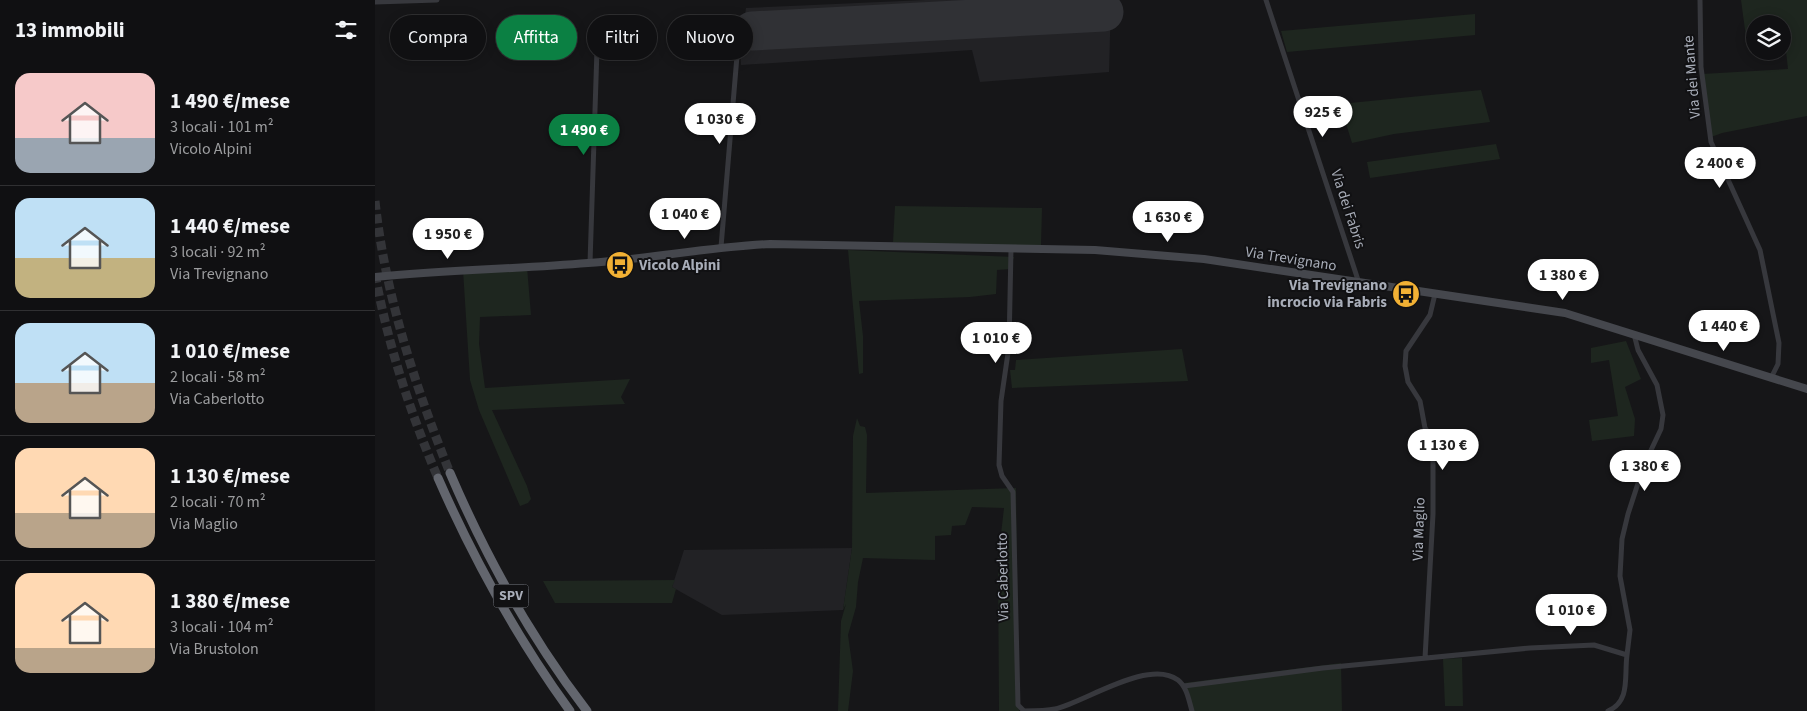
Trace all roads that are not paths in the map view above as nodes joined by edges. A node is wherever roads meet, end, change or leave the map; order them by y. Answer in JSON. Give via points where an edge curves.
{"nodes":[{"id":1,"x":437,"y":0,"type":"edge"},
{"id":2,"x":1266,"y":0,"type":"edge"},
{"id":3,"x":1700,"y":0,"type":"edge"},
{"id":4,"x":375,"y":2,"type":"edge"},
{"id":5,"x":597,"y":60,"type":"edge"},
{"id":6,"x":737,"y":60,"type":"edge"},
{"id":7,"x":721,"y":247,"type":"junction"},
{"id":8,"x":1011,"y":248,"type":"junction"},
{"id":9,"x":590,"y":263,"type":"junction"},
{"id":10,"x":375,"y":277,"type":"edge"},
{"id":11,"x":1359,"y":283,"type":"junction"},
{"id":12,"x":1435,"y":294,"type":"junction"},
{"id":13,"x":1634,"y":334,"type":"junction"},
{"id":14,"x":1771,"y":378,"type":"junction"},
{"id":15,"x":1807,"y":389,"type":"edge"},
{"id":16,"x":450,"y":472,"type":"tunnel mouth"},
{"id":17,"x":438,"y":478,"type":"tunnel mouth"},
{"id":18,"x":1627,"y":655,"type":"junction"},
{"id":19,"x":1425,"y":658,"type":"junction"},
{"id":20,"x":1184,"y":686,"type":"junction"},
{"id":21,"x":570,"y":711,"type":"edge"},
{"id":22,"x":587,"y":711,"type":"edge"},
{"id":23,"x":1192,"y":711,"type":"edge"},
{"id":24,"x":1608,"y":711,"type":"edge"}],
"edges":[{"from":1,"to":4,"type":"street"},
{"from":2,"to":11,"type":"street","name":"Via dei Fabris"},
{"from":3,"to":14,"type":"street","name":"Via dei Mante","via":[[1701,67],[1711,142],[1760,250],[1779,343],[1778,364]]},
{"from":5,"to":9,"type":"street"},
{"from":6,"to":7,"type":"street"},
{"from":7,"to":8,"type":"main road","name":"Via Trevignano","via":[[770,244]]},
{"from":7,"to":9,"type":"main road","name":"Via Trevignano"},
{"from":8,"to":11,"type":"main road","name":"Via Trevignano","via":[[1169,254]]},
{"from":8,"to":20,"type":"street","name":"Via Caberlotto","via":[[1009,346],[1001,401],[999,465],[1013,492],[1018,705],[1024,711],[1055,709],[1144,675],[1175,678]]},
{"from":9,"to":10,"type":"main road","name":"Via Trevignano"},
{"from":11,"to":12,"type":"main road","name":"Via Trevignano"},
{"from":12,"to":13,"type":"main road","name":"Via Trevignano","via":[[1565,313]]},
{"from":12,"to":19,"type":"street","name":"Via Maglio","via":[[1429,315],[1406,351],[1405,366],[1408,382],[1420,401],[1425,428],[1433,440],[1433,514]]},
{"from":13,"to":14,"type":"main road","name":"Via Trevignano"},
{"from":13,"to":18,"type":"street","via":[[1638,350],[1657,385],[1663,421],[1638,483],[1622,539],[1620,576],[1631,630]]},
{"from":14,"to":15,"type":"main road","name":"Via Trevignano"},
{"from":16,"to":22,"type":"highway","number":"SPV","via":[[508,591],[553,664]]},
{"from":17,"to":21,"type":"highway","number":"SPV","via":[[497,597]]},
{"from":18,"to":19,"type":"street","via":[[1594,645]]},
{"from":18,"to":24,"type":"street","via":[[1627,683],[1623,697]]},
{"from":19,"to":20,"type":"street"},
{"from":20,"to":23,"type":"street"}]}
